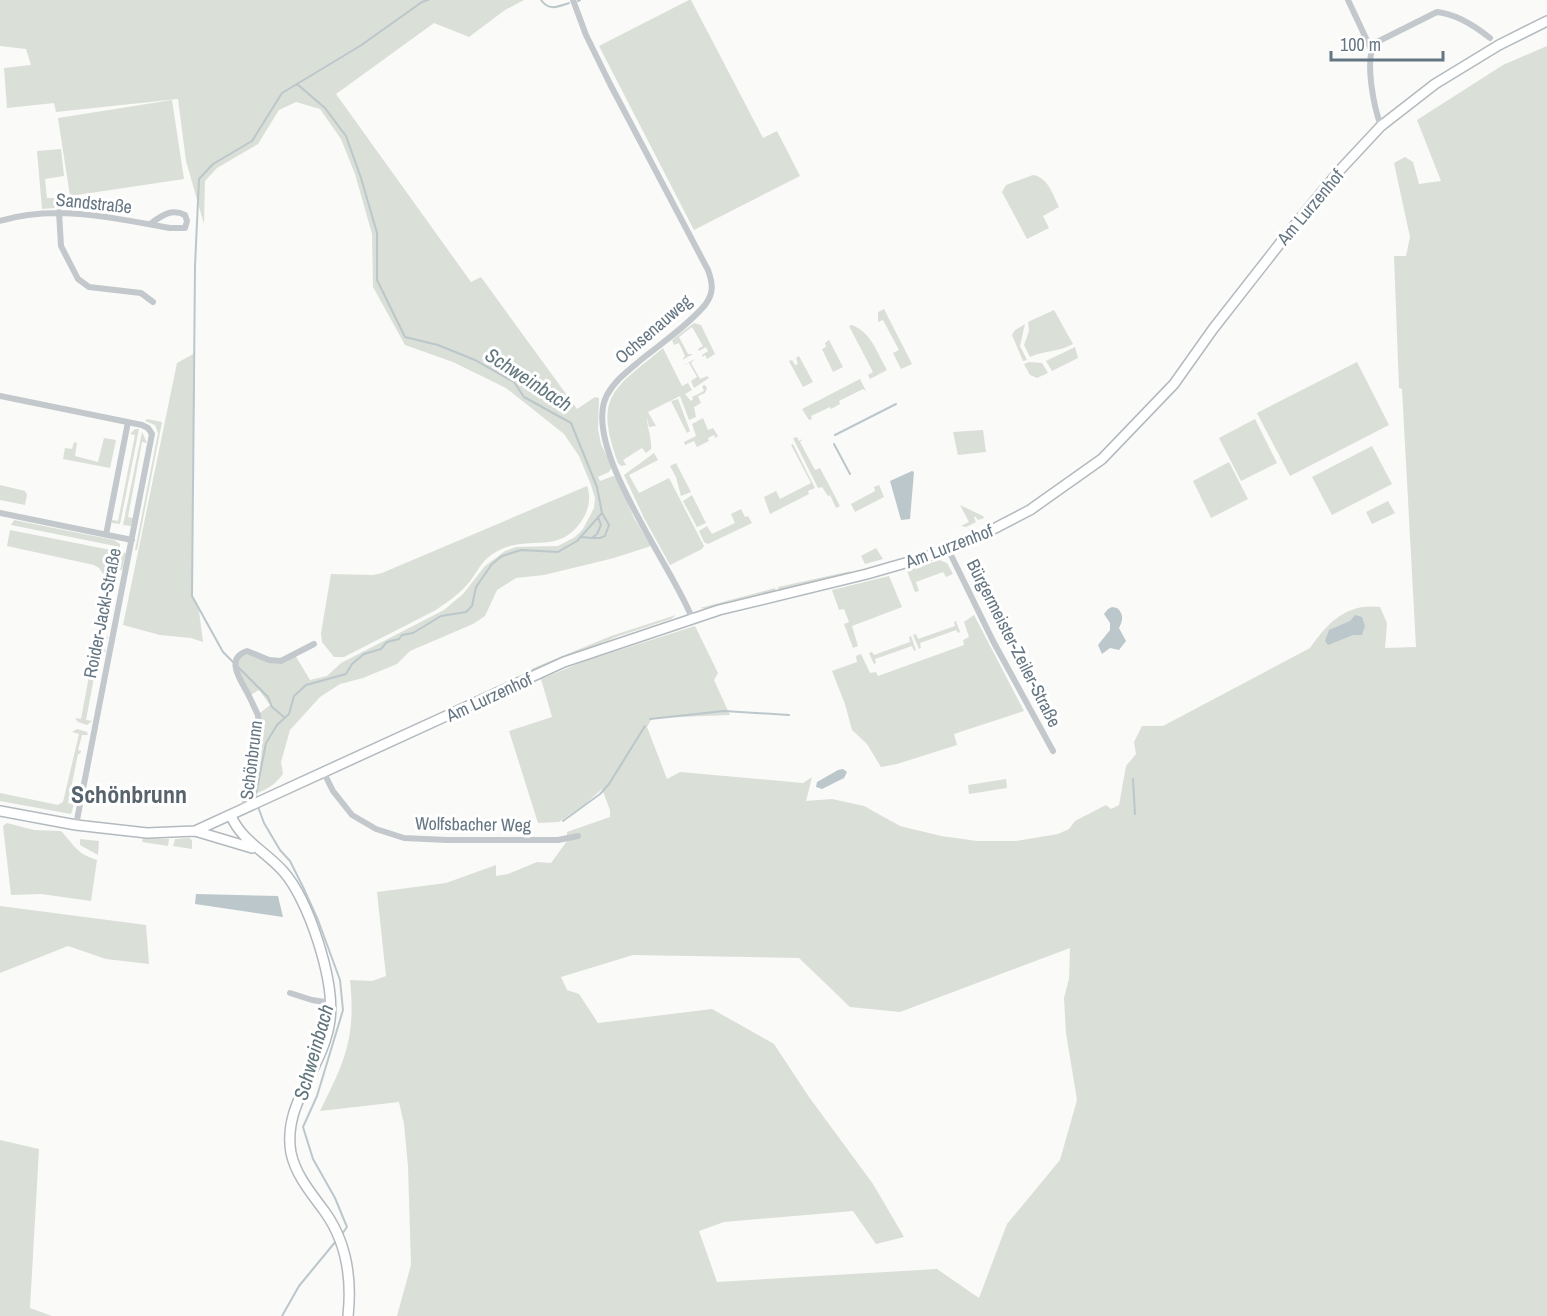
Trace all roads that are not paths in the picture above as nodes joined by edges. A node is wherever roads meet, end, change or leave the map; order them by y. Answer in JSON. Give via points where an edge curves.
{"nodes":[{"id":1,"x":1348,"y":0,"type":"edge"},
{"id":2,"x":574,"y":3,"type":"edge"},
{"id":3,"x":1547,"y":21,"type":"edge"},
{"id":4,"x":1490,"y":38,"type":"dead end"},
{"id":5,"x":1371,"y":49,"type":"junction"},
{"id":6,"x":1381,"y":126,"type":"junction"},
{"id":7,"x":59,"y":212,"type":"junction"},
{"id":8,"x":0,"y":221,"type":"edge"},
{"id":9,"x":150,"y":224,"type":"junction"},
{"id":10,"x":153,"y":302,"type":"dead end"},
{"id":11,"x":0,"y":396,"type":"edge"},
{"id":12,"x":128,"y":422,"type":"junction"},
{"id":13,"x":0,"y":513,"type":"edge"},
{"id":14,"x":106,"y":535,"type":"junction"},
{"id":15,"x":132,"y":540,"type":"junction"},
{"id":16,"x":948,"y":549,"type":"junction"},
{"id":17,"x":692,"y":618,"type":"junction"},
{"id":18,"x":314,"y":644,"type":"dead end"},
{"id":19,"x":1053,"y":751,"type":"dead end"},
{"id":20,"x":324,"y":773,"type":"junction"},
{"id":21,"x":249,"y":807,"type":"junction"},
{"id":22,"x":0,"y":811,"type":"edge"},
{"id":23,"x":231,"y":816,"type":"junction"},
{"id":24,"x":76,"y":825,"type":"junction"},
{"id":25,"x":195,"y":831,"type":"junction"},
{"id":26,"x":578,"y":836,"type":"dead end"},
{"id":27,"x":257,"y":849,"type":"junction"},
{"id":28,"x":290,"y":993,"type":"dead end"},
{"id":29,"x":331,"y":1003,"type":"junction"},
{"id":30,"x":348,"y":1316,"type":"edge"}],
"edges":[{"from":1,"to":5,"type":"street"},
{"from":2,"to":17,"type":"street","name":"Ochsenauweg","via":[[610,84],[711,280],[712,292],[705,306],[620,377],[602,408],[604,441],[617,472]]},
{"from":3,"to":6,"type":"street","name":"Am Lurzenhof","via":[[1434,84]]},
{"from":4,"to":5,"type":"street","via":[[1457,17],[1437,12]]},
{"from":5,"to":6,"type":"street","via":[[1374,100]]},
{"from":6,"to":16,"type":"street","name":"Am Lurzenhof","via":[[1285,237],[1174,384],[1108,452],[1030,510]]},
{"from":7,"to":8,"type":"street","name":"Sandstraße"},
{"from":7,"to":9,"type":"street","name":"Sandstraße"},
{"from":7,"to":10,"type":"street","via":[[62,246],[78,279],[89,288],[141,293]]},
{"from":9,"to":9,"type":"street","name":"Sandstraße","via":[[180,229],[187,222],[185,215],[170,212]]},
{"from":11,"to":12,"type":"street"},
{"from":12,"to":14,"type":"street"},
{"from":12,"to":15,"type":"street","via":[[148,428],[152,434]]},
{"from":13,"to":14,"type":"street","name":"Roider-Jackl-Straße"},
{"from":14,"to":15,"type":"street","name":"Roider-Jackl-Straße"},
{"from":15,"to":24,"type":"street","name":"Roider-Jackl-Straße"},
{"from":16,"to":17,"type":"street","name":"Am Lurzenhof","via":[[867,574]]},
{"from":16,"to":19,"type":"street","name":"Bürgermeister-Zeiler-Straße"},
{"from":17,"to":20,"type":"street","name":"Am Lurzenhof","via":[[564,663]]},
{"from":18,"to":21,"type":"street","name":"Schönbrunn","via":[[281,661],[247,651],[236,660],[235,670],[258,714],[254,764],[244,802]]},
{"from":20,"to":21,"type":"street","name":"Am Lurzenhof"},
{"from":20,"to":26,"type":"street","name":"Wolfsbacher Weg","via":[[352,815],[376,829],[404,838],[558,840]]},
{"from":21,"to":23,"type":"street","name":"Am Lurzenhof"},
{"from":22,"to":24,"type":"street","name":"Schönbrunn"},
{"from":23,"to":25,"type":"street","name":"Am Lurzenhof"},
{"from":23,"to":27,"type":"street","name":"Schönbrunn","via":[[243,837]]},
{"from":24,"to":25,"type":"street","name":"Schönbrunn","via":[[147,833]]},
{"from":25,"to":27,"type":"street","name":"Schönbrunn"},
{"from":27,"to":29,"type":"street","name":"Schönbrunn","via":[[284,872],[303,905],[319,946]]},
{"from":28,"to":29,"type":"street"},
{"from":29,"to":30,"type":"street","via":[[327,1032],[295,1107],[289,1140],[299,1174],[333,1225],[345,1257],[350,1288]]}]}
